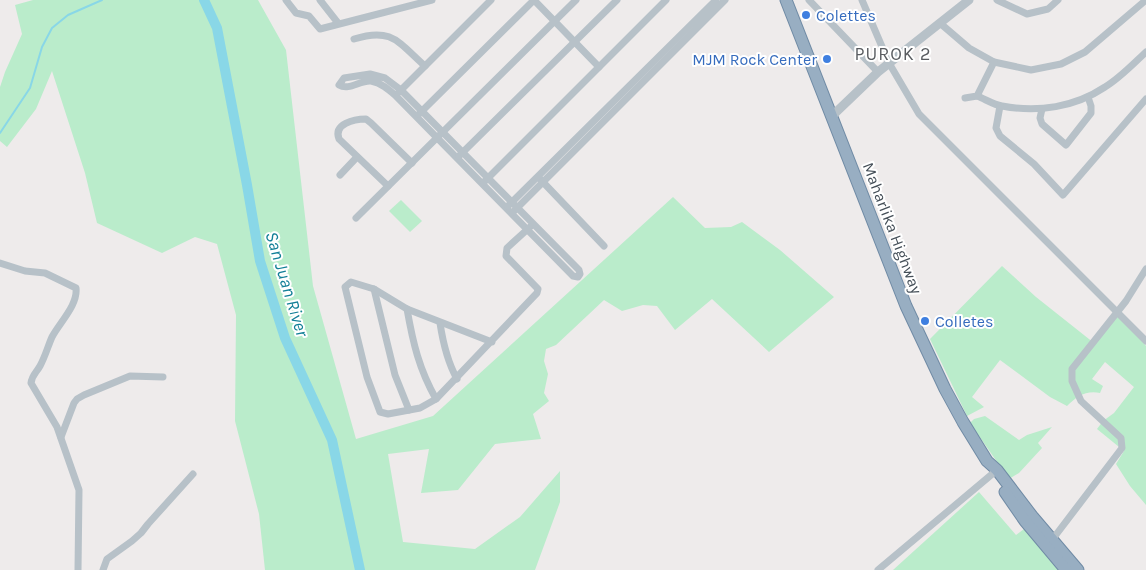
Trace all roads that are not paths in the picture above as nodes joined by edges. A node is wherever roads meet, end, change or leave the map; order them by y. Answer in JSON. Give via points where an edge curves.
{"nodes":[{"id":1,"x":286,"y":0,"type":"edge"},
{"id":2,"x":320,"y":0,"type":"edge"},
{"id":3,"x":432,"y":0,"type":"edge"},
{"id":4,"x":491,"y":0,"type":"edge"},
{"id":5,"x":534,"y":0,"type":"edge"},
{"id":6,"x":576,"y":0,"type":"edge"},
{"id":7,"x":617,"y":0,"type":"edge"},
{"id":8,"x":666,"y":0,"type":"edge"},
{"id":9,"x":716,"y":0,"type":"edge"},
{"id":10,"x":725,"y":0,"type":"edge"},
{"id":11,"x":786,"y":0,"type":"edge"},
{"id":12,"x":809,"y":0,"type":"edge"},
{"id":13,"x":862,"y":0,"type":"edge"},
{"id":14,"x":969,"y":0,"type":"edge"},
{"id":15,"x":998,"y":0,"type":"edge"},
{"id":16,"x":1058,"y":0,"type":"edge"},
{"id":17,"x":1146,"y":0,"type":"edge"},
{"id":18,"x":555,"y":21,"type":"junction"},
{"id":19,"x":338,"y":23,"type":"junction"},
{"id":20,"x":941,"y":24,"type":"junction"},
{"id":21,"x":354,"y":39,"type":"dead end"},
{"id":22,"x":575,"y":42,"type":"junction"},
{"id":23,"x":1146,"y":52,"type":"edge"},
{"id":24,"x":994,"y":62,"type":"junction"},
{"id":25,"x":889,"y":63,"type":"junction"},
{"id":26,"x":425,"y":66,"type":"junction"},
{"id":27,"x":599,"y":67,"type":"junction"},
{"id":28,"x":878,"y":72,"type":"junction"},
{"id":29,"x":401,"y":90,"type":"junction"},
{"id":30,"x":395,"y":95,"type":"junction"},
{"id":31,"x":977,"y":96,"type":"junction"},
{"id":32,"x":1088,"y":97,"type":"junction"},
{"id":33,"x":965,"y":98,"type":"dead end"},
{"id":34,"x":1146,"y":99,"type":"edge"},
{"id":35,"x":1000,"y":106,"type":"junction"},
{"id":36,"x":1042,"y":109,"type":"junction"},
{"id":37,"x":422,"y":111,"type":"junction"},
{"id":38,"x":832,"y":116,"type":"junction"},
{"id":39,"x":416,"y":117,"type":"junction"},
{"id":40,"x":440,"y":135,"type":"junction"},
{"id":41,"x":460,"y":156,"type":"junction"},
{"id":42,"x":357,"y":157,"type":"junction"},
{"id":43,"x":412,"y":163,"type":"junction"},
{"id":44,"x":340,"y":175,"type":"dead end"},
{"id":45,"x":540,"y":180,"type":"junction"},
{"id":46,"x":485,"y":181,"type":"junction"},
{"id":47,"x":388,"y":186,"type":"junction"},
{"id":48,"x":511,"y":208,"type":"junction"},
{"id":49,"x":356,"y":218,"type":"dead end"},
{"id":50,"x":530,"y":227,"type":"junction"},
{"id":51,"x":604,"y":246,"type":"dead end"},
{"id":52,"x":0,"y":264,"type":"edge"},
{"id":53,"x":1146,"y":270,"type":"edge"},
{"id":54,"x":374,"y":289,"type":"junction"},
{"id":55,"x":407,"y":309,"type":"junction"},
{"id":56,"x":1117,"y":311,"type":"junction"},
{"id":57,"x":440,"y":323,"type":"junction"},
{"id":58,"x":1146,"y":341,"type":"edge"},
{"id":59,"x":492,"y":342,"type":"junction"},
{"id":60,"x":163,"y":377,"type":"dead end"},
{"id":61,"x":457,"y":379,"type":"junction"},
{"id":62,"x":436,"y":399,"type":"junction"},
{"id":63,"x":409,"y":410,"type":"junction"},
{"id":64,"x":61,"y":437,"type":"junction"},
{"id":65,"x":995,"y":472,"type":"junction"},
{"id":66,"x":193,"y":474,"type":"dead end"},
{"id":67,"x":1052,"y":540,"type":"junction"},
{"id":68,"x":78,"y":570,"type":"edge"},
{"id":69,"x":103,"y":570,"type":"edge"},
{"id":70,"x":878,"y":570,"type":"edge"},
{"id":71,"x":1066,"y":570,"type":"edge"},
{"id":72,"x":1078,"y":570,"type":"edge"}],
"edges":[{"from":1,"to":19,"type":"street","via":[[296,13],[309,16],[320,29]]},
{"from":2,"to":19,"type":"street"},
{"from":3,"to":19,"type":"street"},
{"from":4,"to":26,"type":"street"},
{"from":5,"to":18,"type":"street"},
{"from":5,"to":37,"type":"street"},
{"from":6,"to":18,"type":"street"},
{"from":7,"to":22,"type":"street"},
{"from":8,"to":27,"type":"street"},
{"from":9,"to":45,"type":"street"},
{"from":10,"to":45,"type":"street"},
{"from":11,"to":38,"type":"highway","name":"Maharlika Highway"},
{"from":12,"to":28,"type":"street"},
{"from":13,"to":25,"type":"street"},
{"from":14,"to":20,"type":"street"},
{"from":15,"to":16,"type":"street","via":[[1027,14],[1048,8]]},
{"from":17,"to":24,"type":"street","via":[[1085,52],[1062,64],[1031,70]]},
{"from":18,"to":22,"type":"street"},
{"from":18,"to":40,"type":"street"},
{"from":20,"to":24,"type":"street","via":[[969,48]]},
{"from":20,"to":25,"type":"street"},
{"from":21,"to":26,"type":"street","via":[[380,33],[395,39]]},
{"from":22,"to":27,"type":"street"},
{"from":22,"to":41,"type":"street"},
{"from":23,"to":32,"type":"street","via":[[1107,86]]},
{"from":24,"to":31,"type":"street"},
{"from":25,"to":28,"type":"street"},
{"from":25,"to":56,"type":"street","via":[[919,114]]},
{"from":26,"to":29,"type":"street"},
{"from":27,"to":46,"type":"street"},
{"from":28,"to":38,"type":"street"},
{"from":29,"to":30,"type":"street"},
{"from":29,"to":30,"type":"street","via":[[385,78],[370,74],[344,78],[339,85],[345,87],[369,81],[382,85]]},
{"from":29,"to":37,"type":"street"},
{"from":30,"to":39,"type":"street"},
{"from":31,"to":33,"type":"street"},
{"from":31,"to":35,"type":"street"},
{"from":32,"to":36,"type":"street"},
{"from":32,"to":36,"type":"street","via":[[1092,113],[1066,145],[1042,124]]},
{"from":34,"to":35,"type":"street","via":[[1063,195],[1034,164],[1000,136],[996,128]]},
{"from":35,"to":36,"type":"street"},
{"from":37,"to":39,"type":"street"},
{"from":37,"to":40,"type":"street"},
{"from":38,"to":65,"type":"highway","name":"Maharlika Highway","via":[[924,347],[958,413]]},
{"from":39,"to":40,"type":"street"},
{"from":40,"to":41,"type":"street"},
{"from":40,"to":43,"type":"street"},
{"from":41,"to":46,"type":"street"},
{"from":42,"to":43,"type":"street","via":[[337,133],[342,125],[363,119]]},
{"from":42,"to":44,"type":"street"},
{"from":42,"to":47,"type":"street"},
{"from":43,"to":47,"type":"street"},
{"from":45,"to":48,"type":"street"},
{"from":45,"to":51,"type":"street"},
{"from":46,"to":48,"type":"street"},
{"from":47,"to":49,"type":"street"},
{"from":48,"to":50,"type":"street"},
{"from":50,"to":50,"type":"street","via":[[573,276],[580,274],[579,270]]},
{"from":50,"to":59,"type":"street","via":[[507,248],[506,256],[538,289],[537,293]]},
{"from":52,"to":64,"type":"street","via":[[45,273],[76,288],[74,301],[52,337],[31,383]]},
{"from":53,"to":56,"type":"street"},
{"from":54,"to":55,"type":"street"},
{"from":54,"to":63,"type":"street","via":[[395,375]]},
{"from":54,"to":63,"type":"street","via":[[351,282],[345,287],[367,377],[380,412],[388,414]]},
{"from":55,"to":57,"type":"street"},
{"from":55,"to":62,"type":"street","via":[[417,360]]},
{"from":56,"to":58,"type":"street"},
{"from":56,"to":67,"type":"street","via":[[1072,369],[1072,381],[1081,401],[1121,438],[1122,448]]},
{"from":57,"to":59,"type":"street"},
{"from":57,"to":61,"type":"street","via":[[444,348]]},
{"from":59,"to":61,"type":"street"},
{"from":60,"to":64,"type":"street","via":[[130,376],[77,399]]},
{"from":61,"to":62,"type":"street"},
{"from":62,"to":63,"type":"street"},
{"from":64,"to":68,"type":"street","via":[[79,490]]},
{"from":65,"to":67,"type":"highway","name":"Maharlika Highway"},
{"from":65,"to":70,"type":"street"},
{"from":65,"to":71,"type":"highway","name":"Maharlika Highway","via":[[1025,521]]},
{"from":66,"to":69,"type":"street","via":[[141,533],[107,559]]},
{"from":67,"to":72,"type":"highway","name":"Maharlika Highway"}]}
